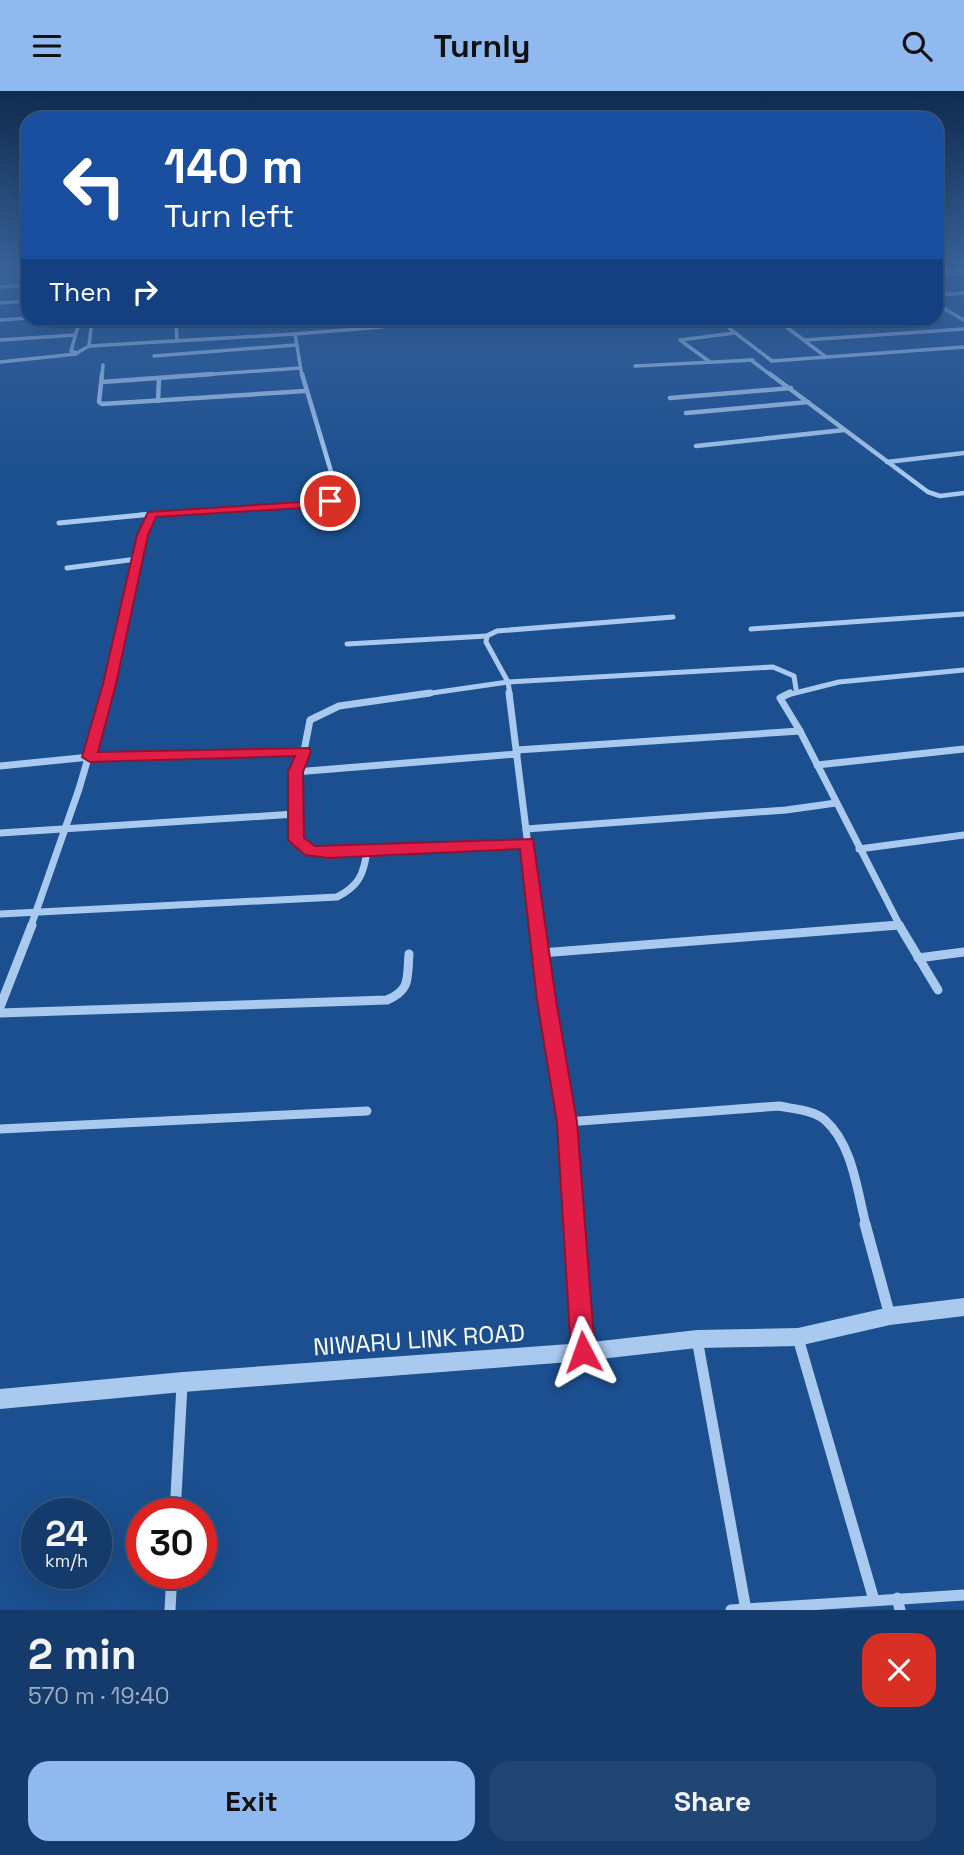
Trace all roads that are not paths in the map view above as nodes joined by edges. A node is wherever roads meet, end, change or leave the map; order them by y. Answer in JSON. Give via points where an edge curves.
{"nodes":[{"id":1,"x":32,"y":338,"type":"edge"},
{"id":2,"x":74,"y":338,"type":"edge"},
{"id":3,"x":90,"y":338,"type":"edge"},
{"id":4,"x":177,"y":338,"type":"edge"},
{"id":5,"x":229,"y":338,"type":"edge"},
{"id":6,"x":295,"y":338,"type":"edge"},
{"id":7,"x":697,"y":338,"type":"edge"},
{"id":8,"x":741,"y":338,"type":"edge"},
{"id":9,"x":801,"y":338,"type":"edge"},
{"id":10,"x":835,"y":338,"type":"edge"},
{"id":11,"x":0,"y":340,"type":"edge"},
{"id":12,"x":804,"y":340,"type":"junction"},
{"id":13,"x":177,"y":341,"type":"junction"},
{"id":14,"x":295,"y":345,"type":"junction"},
{"id":15,"x":89,"y":347,"type":"junction"},
{"id":16,"x":964,"y":347,"type":"edge"},
{"id":17,"x":78,"y":352,"type":"junction"},
{"id":18,"x":154,"y":356,"type":"dead end"},
{"id":19,"x":826,"y":357,"type":"junction"},
{"id":20,"x":768,"y":358,"type":"junction"},
{"id":21,"x":751,"y":360,"type":"junction"},
{"id":22,"x":0,"y":362,"type":"edge"},
{"id":23,"x":711,"y":362,"type":"junction"},
{"id":24,"x":103,"y":365,"type":"dead end"},
{"id":25,"x":635,"y":366,"type":"dead end"},
{"id":26,"x":300,"y":367,"type":"junction"},
{"id":27,"x":159,"y":378,"type":"junction"},
{"id":28,"x":102,"y":382,"type":"junction"},
{"id":29,"x":791,"y":388,"type":"junction"},
{"id":30,"x":304,"y":391,"type":"junction"},
{"id":31,"x":670,"y":398,"type":"dead end"},
{"id":32,"x":158,"y":401,"type":"junction"},
{"id":33,"x":809,"y":402,"type":"junction"},
{"id":34,"x":686,"y":413,"type":"dead end"},
{"id":35,"x":845,"y":430,"type":"junction"},
{"id":36,"x":696,"y":446,"type":"dead end"},
{"id":37,"x":964,"y":453,"type":"edge"},
{"id":38,"x":887,"y":462,"type":"junction"},
{"id":39,"x":964,"y":493,"type":"edge"},
{"id":40,"x":152,"y":514,"type":"junction"},
{"id":41,"x":59,"y":523,"type":"dead end"},
{"id":42,"x":137,"y":559,"type":"junction"},
{"id":43,"x":67,"y":568,"type":"dead end"},
{"id":44,"x":964,"y":614,"type":"edge"},
{"id":45,"x":673,"y":617,"type":"dead end"},
{"id":46,"x":751,"y":629,"type":"dead end"},
{"id":47,"x":487,"y":636,"type":"junction"},
{"id":48,"x":347,"y":645,"type":"dead end"},
{"id":49,"x":964,"y":670,"type":"edge"},
{"id":50,"x":508,"y":682,"type":"junction"},
{"id":51,"x":796,"y":689,"type":"junction"},
{"id":52,"x":800,"y":731,"type":"junction"},
{"id":53,"x":964,"y":749,"type":"edge"},
{"id":54,"x":304,"y":751,"type":"junction"},
{"id":55,"x":517,"y":752,"type":"junction"},
{"id":56,"x":90,"y":757,"type":"junction"},
{"id":57,"x":817,"y":765,"type":"junction"},
{"id":58,"x":0,"y":766,"type":"edge"},
{"id":59,"x":295,"y":772,"type":"junction"},
{"id":60,"x":836,"y":803,"type":"junction"},
{"id":61,"x":295,"y":814,"type":"junction"},
{"id":62,"x":65,"y":827,"type":"junction"},
{"id":63,"x":526,"y":829,"type":"junction"},
{"id":64,"x":0,"y":833,"type":"edge"},
{"id":65,"x":964,"y":835,"type":"edge"},
{"id":66,"x":527,"y":843,"type":"junction"},
{"id":67,"x":859,"y":849,"type":"junction"},
{"id":68,"x":367,"y":850,"type":"junction"},
{"id":69,"x":38,"y":911,"type":"junction"},
{"id":70,"x":0,"y":914,"type":"edge"},
{"id":71,"x":898,"y":926,"type":"junction"},
{"id":72,"x":964,"y":952,"type":"edge"},
{"id":73,"x":541,"y":953,"type":"junction"},
{"id":74,"x":408,"y":954,"type":"dead end"},
{"id":75,"x":918,"y":958,"type":"junction"},
{"id":76,"x":938,"y":990,"type":"dead end"},
{"id":77,"x":0,"y":1007,"type":"edge"},
{"id":78,"x":0,"y":1013,"type":"edge"},
{"id":79,"x":367,"y":1111,"type":"dead end"},
{"id":80,"x":567,"y":1122,"type":"junction"},
{"id":81,"x":0,"y":1129,"type":"edge"},
{"id":82,"x":964,"y":1307,"type":"edge"},
{"id":83,"x":890,"y":1316,"type":"junction"},
{"id":84,"x":798,"y":1337,"type":"junction"},
{"id":85,"x":697,"y":1339,"type":"junction"},
{"id":86,"x":583,"y":1352,"type":"junction"},
{"id":87,"x":183,"y":1382,"type":"junction"},
{"id":88,"x":0,"y":1399,"type":"edge"},
{"id":89,"x":177,"y":1498,"type":"edge"},
{"id":90,"x":171,"y":1589,"type":"edge"},
{"id":91,"x":964,"y":1595,"type":"edge"},
{"id":92,"x":874,"y":1599,"type":"junction"},
{"id":93,"x":898,"y":1604,"type":"edge"},
{"id":94,"x":746,"y":1609,"type":"edge"},
{"id":95,"x":170,"y":1610,"type":"edge"},
{"id":96,"x":731,"y":1610,"type":"edge"}],
"edges":[{"from":1,"to":11,"type":"street"},
{"from":2,"to":17,"type":"street","via":[[71,351]]},
{"from":3,"to":15,"type":"street"},
{"from":4,"to":13,"type":"street"},
{"from":5,"to":13,"type":"street"},
{"from":6,"to":14,"type":"street"},
{"from":7,"to":23,"type":"street","via":[[680,340]]},
{"from":8,"to":20,"type":"street"},
{"from":9,"to":12,"type":"street"},
{"from":10,"to":12,"type":"street"},
{"from":12,"to":19,"type":"street"},
{"from":13,"to":15,"type":"street"},
{"from":14,"to":18,"type":"street"},
{"from":14,"to":26,"type":"street"},
{"from":15,"to":17,"type":"street"},
{"from":16,"to":19,"type":"street"},
{"from":17,"to":22,"type":"street"},
{"from":19,"to":20,"type":"street"},
{"from":20,"to":21,"type":"street"},
{"from":21,"to":23,"type":"street"},
{"from":21,"to":29,"type":"street"},
{"from":23,"to":25,"type":"street"},
{"from":24,"to":28,"type":"street"},
{"from":26,"to":27,"type":"street"},
{"from":26,"to":30,"type":"street"},
{"from":27,"to":28,"type":"street"},
{"from":27,"to":32,"type":"street"},
{"from":28,"to":32,"type":"street","via":[[102,404]]},
{"from":29,"to":31,"type":"street"},
{"from":29,"to":33,"type":"street"},
{"from":30,"to":32,"type":"street"},
{"from":30,"to":40,"type":"street","via":[[338,495],[317,504]]},
{"from":33,"to":34,"type":"street"},
{"from":33,"to":35,"type":"street"},
{"from":35,"to":36,"type":"street"},
{"from":35,"to":38,"type":"street"},
{"from":37,"to":38,"type":"street"},
{"from":38,"to":39,"type":"street","via":[[928,492],[940,496]]},
{"from":40,"to":41,"type":"street"},
{"from":40,"to":42,"type":"street"},
{"from":42,"to":43,"type":"street"},
{"from":42,"to":56,"type":"street"},
{"from":44,"to":46,"type":"street"},
{"from":45,"to":47,"type":"street","via":[[508,630]]},
{"from":47,"to":48,"type":"street"},
{"from":47,"to":50,"type":"street"},
{"from":49,"to":51,"type":"street"},
{"from":50,"to":51,"type":"street","via":[[773,667],[794,676]]},
{"from":50,"to":54,"type":"street","via":[[339,706],[310,720]]},
{"from":50,"to":55,"type":"street"},
{"from":51,"to":52,"type":"street","via":[[780,698]]},
{"from":52,"to":55,"type":"street"},
{"from":52,"to":57,"type":"street"},
{"from":53,"to":57,"type":"street"},
{"from":54,"to":56,"type":"street"},
{"from":54,"to":59,"type":"street"},
{"from":55,"to":59,"type":"street"},
{"from":55,"to":63,"type":"street"},
{"from":56,"to":58,"type":"street"},
{"from":56,"to":62,"type":"street"},
{"from":57,"to":60,"type":"street"},
{"from":59,"to":61,"type":"street"},
{"from":60,"to":63,"type":"street"},
{"from":60,"to":67,"type":"street"},
{"from":61,"to":62,"type":"street"},
{"from":61,"to":68,"type":"street","via":[[296,840],[302,847],[328,853]]},
{"from":62,"to":64,"type":"street"},
{"from":62,"to":69,"type":"street"},
{"from":63,"to":66,"type":"street"},
{"from":65,"to":67,"type":"street"},
{"from":66,"to":68,"type":"street"},
{"from":66,"to":73,"type":"street"},
{"from":67,"to":71,"type":"street"},
{"from":68,"to":69,"type":"street","via":[[365,876],[337,897]]},
{"from":69,"to":70,"type":"street"},
{"from":69,"to":77,"type":"street"},
{"from":71,"to":73,"type":"street"},
{"from":71,"to":75,"type":"street"},
{"from":72,"to":75,"type":"street"},
{"from":73,"to":80,"type":"street"},
{"from":74,"to":78,"type":"street","via":[[407,983],[401,994],[387,1000]]},
{"from":75,"to":76,"type":"street"},
{"from":79,"to":81,"type":"street"},
{"from":80,"to":83,"type":"street","via":[[779,1107],[824,1119],[844,1144]]},
{"from":80,"to":86,"type":"street"},
{"from":82,"to":83,"type":"street","name":"NIWARU LINK ROAD"},
{"from":83,"to":84,"type":"street","name":"NIWARU LINK ROAD"},
{"from":84,"to":85,"type":"street","name":"NIWARU LINK ROAD"},
{"from":84,"to":92,"type":"street"},
{"from":85,"to":86,"type":"street","name":"NIWARU LINK ROAD"},
{"from":85,"to":94,"type":"street"},
{"from":86,"to":87,"type":"street","name":"NIWARU LINK ROAD"},
{"from":87,"to":88,"type":"street","name":"NIWARU LINK ROAD"},
{"from":87,"to":89,"type":"street"},
{"from":90,"to":95,"type":"street"},
{"from":91,"to":93,"type":"street"},
{"from":92,"to":93,"type":"street"},
{"from":92,"to":94,"type":"street"},
{"from":94,"to":96,"type":"street"}]}
